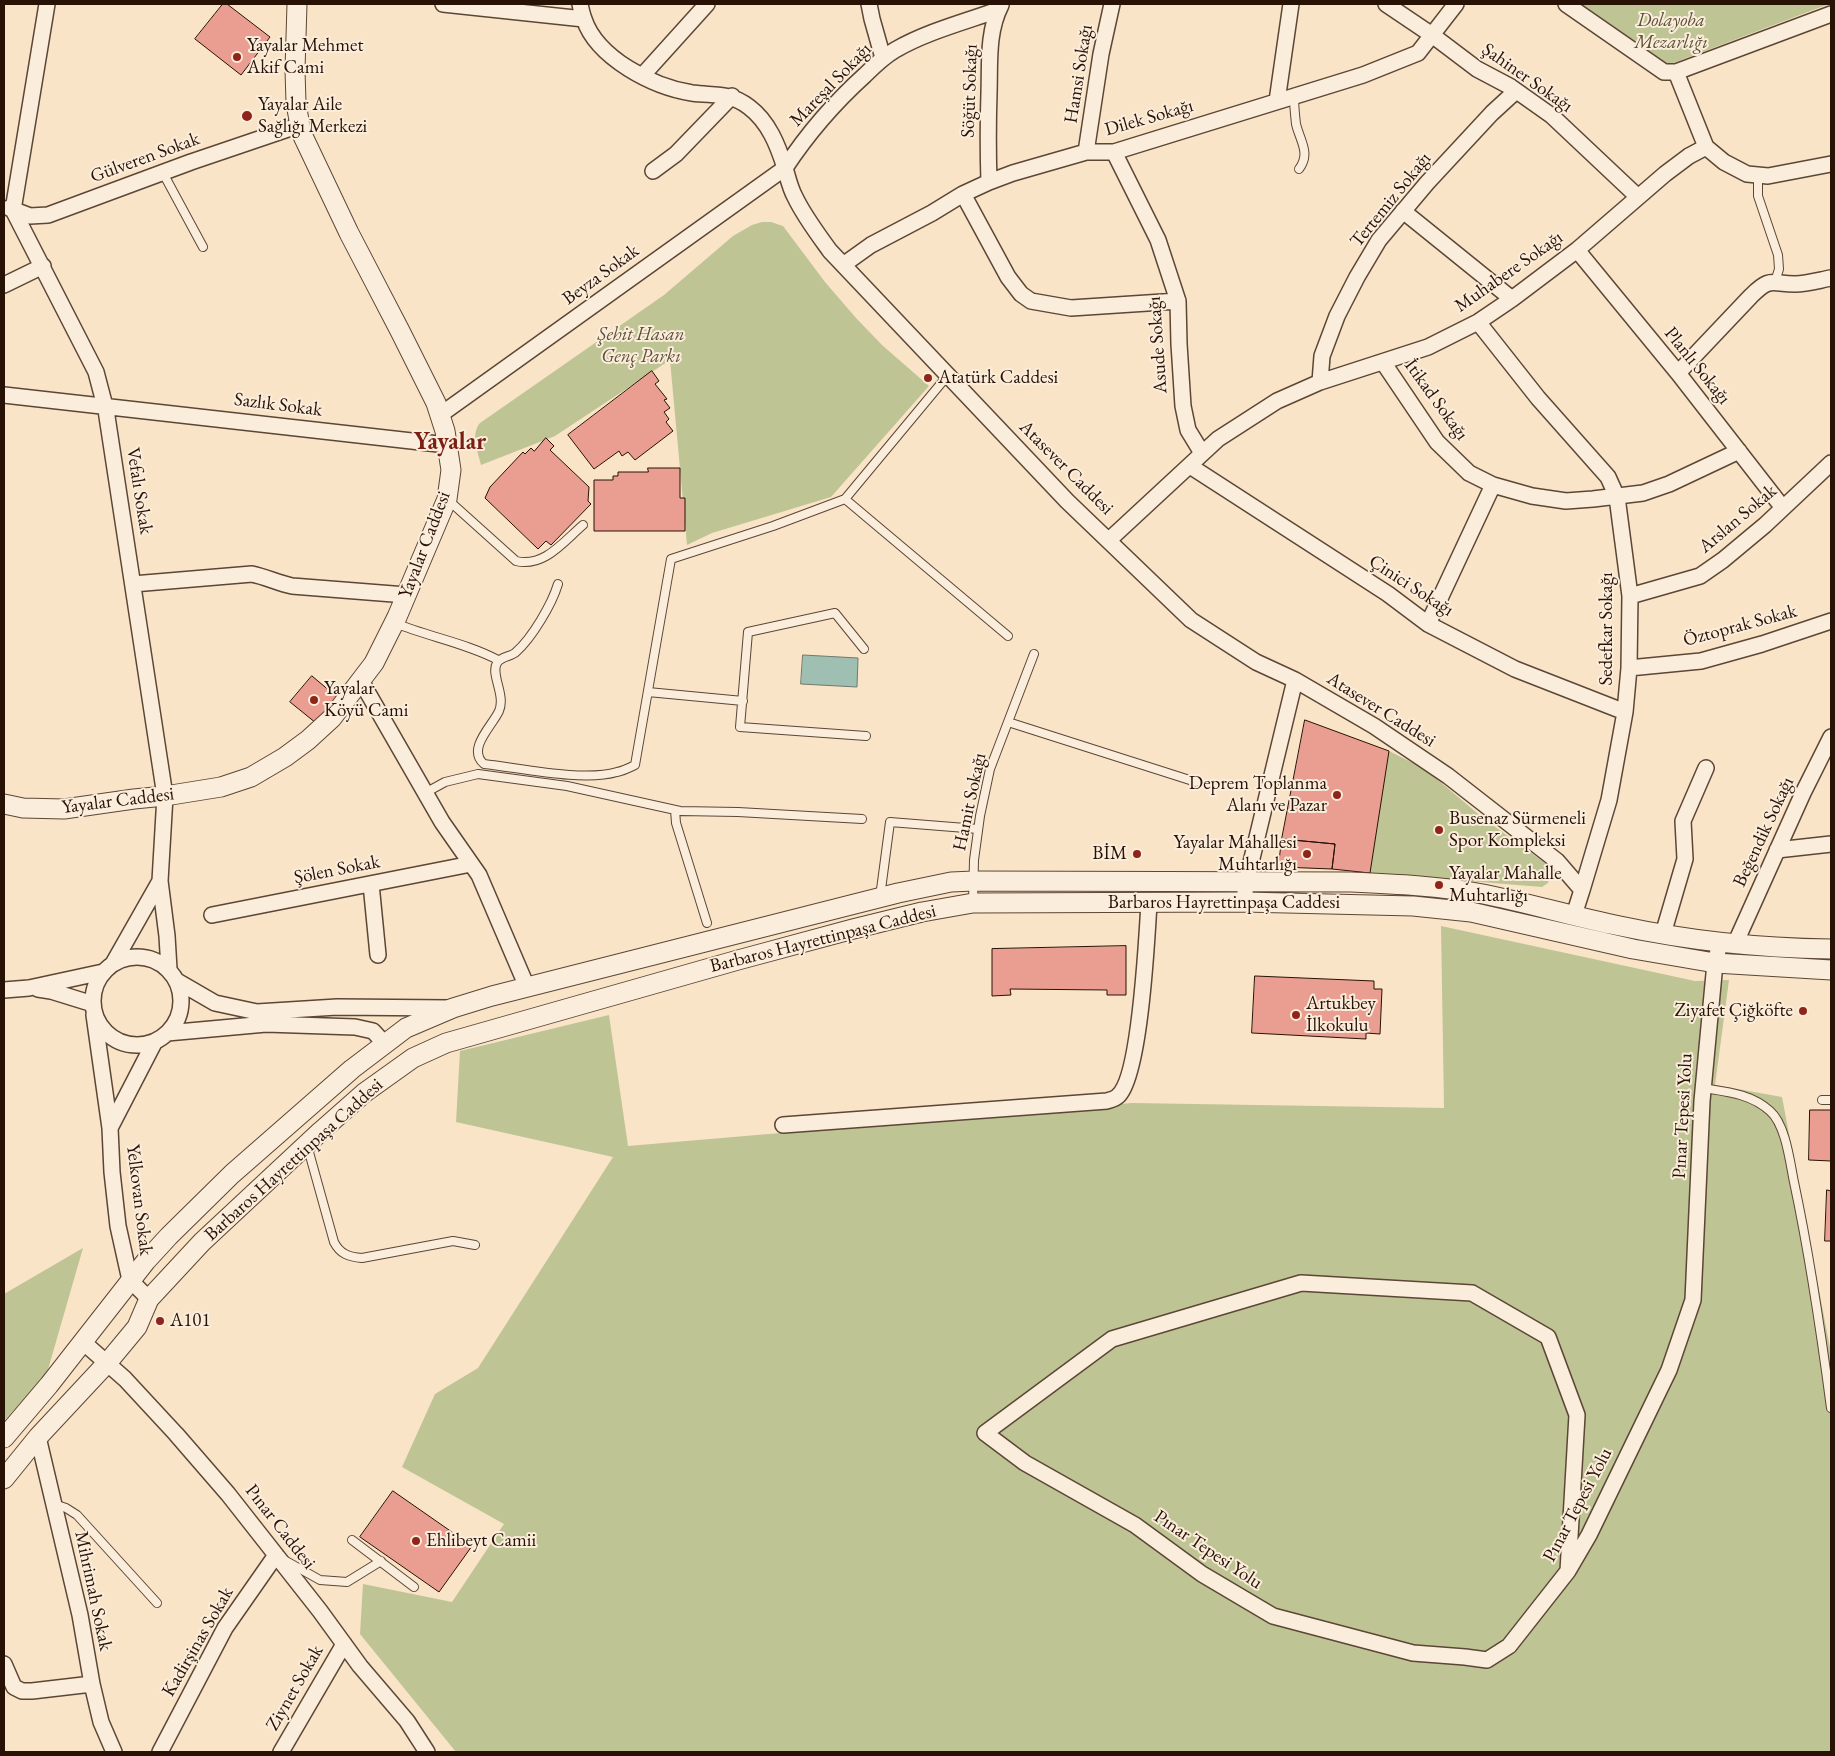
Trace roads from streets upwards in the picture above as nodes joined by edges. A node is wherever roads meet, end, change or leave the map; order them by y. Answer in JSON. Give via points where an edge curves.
{"nodes":[{"id":1,"x":47,"y":4,"type":"edge"},
{"id":2,"x":297,"y":4,"type":"edge"},
{"id":3,"x":443,"y":4,"type":"edge"},
{"id":4,"x":580,"y":4,"type":"edge"},
{"id":5,"x":707,"y":4,"type":"edge"},
{"id":6,"x":869,"y":4,"type":"edge"},
{"id":7,"x":1112,"y":4,"type":"edge"},
{"id":8,"x":1291,"y":4,"type":"edge"},
{"id":9,"x":1386,"y":4,"type":"edge"},
{"id":10,"x":1456,"y":4,"type":"edge"},
{"id":11,"x":1566,"y":4,"type":"edge"},
{"id":12,"x":1000,"y":7,"type":"edge"},
{"id":13,"x":1831,"y":14,"type":"edge"},
{"id":14,"x":584,"y":19,"type":"junction"},
{"id":15,"x":1432,"y":35,"type":"junction"},
{"id":16,"x":883,"y":58,"type":"junction"},
{"id":17,"x":1676,"y":72,"type":"junction"},
{"id":18,"x":642,"y":76,"type":"junction"},
{"id":19,"x":1516,"y":91,"type":"junction"},
{"id":20,"x":732,"y":96,"type":"junction"},
{"id":21,"x":1277,"y":101,"type":"junction"},
{"id":22,"x":300,"y":125,"type":"junction"},
{"id":23,"x":1706,"y":147,"type":"junction"},
{"id":24,"x":1086,"y":152,"type":"junction"},
{"id":25,"x":1114,"y":152,"type":"junction"},
{"id":26,"x":1831,"y":164,"type":"edge"},
{"id":27,"x":785,"y":168,"type":"junction"},
{"id":28,"x":653,"y":172,"type":"dead end"},
{"id":29,"x":989,"y":182,"type":"junction"},
{"id":30,"x":963,"y":194,"type":"junction"},
{"id":31,"x":1638,"y":197,"type":"junction"},
{"id":32,"x":8,"y":208,"type":"edge"},
{"id":33,"x":1403,"y":211,"type":"junction"},
{"id":34,"x":1577,"y":250,"type":"junction"},
{"id":35,"x":843,"y":265,"type":"junction"},
{"id":36,"x":43,"y":266,"type":"junction"},
{"id":37,"x":1831,"y":278,"type":"edge"},
{"id":38,"x":4,"y":285,"type":"edge"},
{"id":39,"x":1512,"y":299,"type":"junction"},
{"id":40,"x":1178,"y":301,"type":"junction"},
{"id":41,"x":1478,"y":322,"type":"junction"},
{"id":42,"x":1383,"y":362,"type":"junction"},
{"id":43,"x":1678,"y":373,"type":"junction"},
{"id":44,"x":1320,"y":382,"type":"junction"},
{"id":45,"x":4,"y":395,"type":"edge"},
{"id":46,"x":105,"y":405,"type":"junction"},
{"id":47,"x":440,"y":415,"type":"junction"},
{"id":48,"x":447,"y":445,"type":"junction"},
{"id":49,"x":1739,"y":451,"type":"junction"},
{"id":50,"x":1202,"y":453,"type":"junction"},
{"id":51,"x":1831,"y":463,"type":"edge"},
{"id":52,"x":1190,"y":466,"type":"junction"},
{"id":53,"x":1493,"y":485,"type":"junction"},
{"id":54,"x":1617,"y":497,"type":"junction"},
{"id":55,"x":1783,"y":508,"type":"junction"},
{"id":56,"x":1109,"y":540,"type":"junction"},
{"id":57,"x":133,"y":584,"type":"junction"},
{"id":58,"x":406,"y":595,"type":"junction"},
{"id":59,"x":1630,"y":596,"type":"junction"},
{"id":60,"x":1831,"y":621,"type":"edge"},
{"id":61,"x":1428,"y":624,"type":"junction"},
{"id":62,"x":1629,"y":668,"type":"junction"},
{"id":63,"x":1294,"y":680,"type":"junction"},
{"id":64,"x":361,"y":681,"type":"junction"},
{"id":65,"x":1625,"y":712,"type":"junction"},
{"id":66,"x":1831,"y":737,"type":"edge"},
{"id":67,"x":1706,"y":768,"type":"dead end"},
{"id":68,"x":165,"y":796,"type":"junction"},
{"id":69,"x":4,"y":804,"type":"edge"},
{"id":70,"x":1831,"y":844,"type":"edge"},
{"id":71,"x":1777,"y":850,"type":"junction"},
{"id":72,"x":471,"y":864,"type":"junction"},
{"id":73,"x":160,"y":881,"type":"junction"},
{"id":74,"x":1246,"y":883,"type":"junction"},
{"id":75,"x":371,"y":884,"type":"junction"},
{"id":76,"x":1582,"y":890,"type":"junction"},
{"id":77,"x":1244,"y":902,"type":"junction"},
{"id":78,"x":1148,"y":903,"type":"junction"},
{"id":79,"x":212,"y":915,"type":"dead end"},
{"id":80,"x":1574,"y":915,"type":"junction"},
{"id":81,"x":1663,"y":934,"type":"junction"},
{"id":82,"x":1727,"y":943,"type":"junction"},
{"id":83,"x":1831,"y":949,"type":"edge"},
{"id":84,"x":378,"y":955,"type":"dead end"},
{"id":85,"x":114,"y":962,"type":"junction"},
{"id":86,"x":1716,"y":963,"type":"junction"},
{"id":87,"x":1831,"y":970,"type":"edge"},
{"id":88,"x":102,"y":972,"type":"junction"},
{"id":89,"x":173,"y":975,"type":"junction"},
{"id":90,"x":527,"y":987,"type":"junction"},
{"id":91,"x":29,"y":988,"type":"junction"},
{"id":92,"x":4,"y":990,"type":"edge"},
{"id":93,"x":452,"y":1008,"type":"junction"},
{"id":94,"x":93,"y":1009,"type":"junction"},
{"id":95,"x":161,"y":1037,"type":"junction"},
{"id":96,"x":385,"y":1044,"type":"junction"},
{"id":97,"x":783,"y":1125,"type":"dead end"},
{"id":98,"x":110,"y":1128,"type":"junction"},
{"id":99,"x":130,"y":1280,"type":"junction"},
{"id":100,"x":149,"y":1299,"type":"junction"},
{"id":101,"x":83,"y":1342,"type":"junction"},
{"id":102,"x":108,"y":1362,"type":"junction"},
{"id":103,"x":38,"y":1437,"type":"junction"},
{"id":104,"x":4,"y":1438,"type":"edge"},
{"id":105,"x":4,"y":1479,"type":"edge"},
{"id":106,"x":276,"y":1555,"type":"junction"},
{"id":107,"x":1568,"y":1571,"type":"junction"},
{"id":108,"x":344,"y":1644,"type":"junction"},
{"id":109,"x":4,"y":1664,"type":"edge"},
{"id":110,"x":92,"y":1684,"type":"junction"},
{"id":111,"x":114,"y":1752,"type":"edge"},
{"id":112,"x":160,"y":1752,"type":"edge"},
{"id":113,"x":281,"y":1752,"type":"edge"},
{"id":114,"x":427,"y":1752,"type":"edge"}],
"edges":[{"from":1,"to":32,"type":"street"},
{"from":2,"to":22,"type":"street","name":"Yayalar Caddesi","via":[[295,70]]},
{"from":3,"to":14,"type":"street"},
{"from":4,"to":14,"type":"street","name":"Atasever Caddesi"},
{"from":5,"to":18,"type":"street"},
{"from":6,"to":16,"type":"street"},
{"from":7,"to":24,"type":"street","name":"Hamsi Sokağı"},
{"from":8,"to":21,"type":"street"},
{"from":9,"to":15,"type":"street","name":"Şahiner Sokağı"},
{"from":10,"to":15,"type":"street","name":"Dilek Sokağı"},
{"from":11,"to":17,"type":"street","via":[[1664,72]]},
{"from":12,"to":16,"type":"street","name":"Mareşal Sokağı","via":[[938,31]]},
{"from":12,"to":29,"type":"street","name":"Söğüt Sokağı","via":[[989,56]]},
{"from":13,"to":17,"type":"street"},
{"from":14,"to":18,"type":"street","name":"Atasever Caddesi","via":[[604,49]]},
{"from":15,"to":19,"type":"street","name":"Şahiner Sokağı","via":[[1478,69]]},
{"from":15,"to":21,"type":"street","name":"Dilek Sokağı","via":[[1418,53],[1364,75]]},
{"from":16,"to":27,"type":"street","name":"Mareşal Sokağı","via":[[821,119]]},
{"from":17,"to":23,"type":"street"},
{"from":18,"to":20,"type":"street","name":"Atasever Caddesi","via":[[692,93]]},
{"from":19,"to":31,"type":"street","name":"Şahiner Sokağı","via":[[1552,116]]},
{"from":19,"to":33,"type":"street","name":"Tertemiz Sokağı"},
{"from":20,"to":27,"type":"street","name":"Atasever Caddesi","via":[[750,107],[768,128]]},
{"from":20,"to":28,"type":"street","via":[[676,154]]},
{"from":21,"to":25,"type":"street","name":"Dilek Sokağı"},
{"from":22,"to":32,"type":"street","name":"Gülveren Sokak","via":[[48,215],[30,216]]},
{"from":22,"to":47,"type":"street","name":"Yayalar Caddesi","via":[[349,233],[425,378]]},
{"from":23,"to":26,"type":"street","via":[[1724,162],[1747,174],[1768,176]]},
{"from":23,"to":31,"type":"street","name":"Muhabere Sokağı","via":[[1689,156]]},
{"from":24,"to":25,"type":"street","name":"Dilek Sokağı"},
{"from":24,"to":29,"type":"street","name":"Dilek Sokağı"},
{"from":25,"to":40,"type":"street","name":"Asude Sokağı","via":[[1158,240]]},
{"from":27,"to":35,"type":"street","name":"Atasever Caddesi","via":[[794,196],[812,226]]},
{"from":27,"to":47,"type":"street","name":"Beyza Sokak"},
{"from":29,"to":30,"type":"street","name":"Dilek Sokağı"},
{"from":30,"to":35,"type":"street","name":"Dilek Sokağı","via":[[871,245]]},
{"from":30,"to":40,"type":"street","via":[[1008,277],[1031,302],[1071,308]]},
{"from":31,"to":34,"type":"street","name":"Muhabere Sokağı"},
{"from":32,"to":36,"type":"street","name":"Vefalı Sokak"},
{"from":33,"to":39,"type":"street"},
{"from":33,"to":44,"type":"street","name":"Tertemiz Sokağı","via":[[1379,240],[1338,316],[1322,356]]},
{"from":34,"to":39,"type":"street","name":"Muhabere Sokağı"},
{"from":34,"to":43,"type":"street","name":"Planlı Sokağı"},
{"from":35,"to":56,"type":"street","name":"Atasever Caddesi","via":[[1067,501]]},
{"from":36,"to":38,"type":"street"},
{"from":36,"to":46,"type":"street","name":"Vefalı Sokak","via":[[96,372]]},
{"from":37,"to":43,"type":"street","via":[[1764,285]]},
{"from":39,"to":41,"type":"street","name":"Muhabere Sokağı"},
{"from":40,"to":50,"type":"street","name":"Asude Sokağı","via":[[1182,406],[1188,430]]},
{"from":41,"to":42,"type":"street","name":"Muhabere Sokağı","via":[[1428,347]]},
{"from":41,"to":54,"type":"street","name":"Sedefkar Sokağı","via":[[1538,398],[1608,477]]},
{"from":42,"to":44,"type":"street","name":"Muhabere Sokağı"},
{"from":42,"to":53,"type":"street","name":"İtikad Sokağı","via":[[1437,442],[1469,473]]},
{"from":43,"to":49,"type":"street","name":"Planlı Sokağı"},
{"from":44,"to":50,"type":"street","name":"Muhabere Sokağı","via":[[1277,401]]},
{"from":45,"to":46,"type":"street","name":"Sazlık Sokak"},
{"from":46,"to":48,"type":"street","name":"Sazlık Sokak"},
{"from":46,"to":57,"type":"street","name":"Vefalı Sokak"},
{"from":47,"to":48,"type":"street","name":"Yayalar Caddesi"},
{"from":48,"to":58,"type":"street","name":"Yayalar Caddesi","via":[[451,470],[447,499]]},
{"from":49,"to":54,"type":"street","name":"İtikad Sokağı","via":[[1669,484]]},
{"from":49,"to":55,"type":"street","name":"Planlı Sokağı"},
{"from":50,"to":52,"type":"street","name":"Muhabere Sokağı"},
{"from":51,"to":55,"type":"street","name":"Arslan Sokak"},
{"from":52,"to":56,"type":"street","name":"Muhabere Sokağı"},
{"from":52,"to":61,"type":"street","name":"Çinici Sokağı","via":[[1388,594]]},
{"from":53,"to":54,"type":"street","name":"İtikad Sokağı","via":[[1566,501]]},
{"from":53,"to":61,"type":"street"},
{"from":54,"to":59,"type":"street","name":"Sedefkar Sokağı"},
{"from":55,"to":59,"type":"street","name":"Arslan Sokak","via":[[1700,576]]},
{"from":56,"to":63,"type":"street","name":"Atasever Caddesi","via":[[1191,620],[1256,662]]},
{"from":57,"to":58,"type":"street","via":[[252,574],[292,586]]},
{"from":57,"to":68,"type":"street","name":"Vefalı Sokak"},
{"from":58,"to":64,"type":"street","name":"Yayalar Caddesi","via":[[374,663]]},
{"from":59,"to":62,"type":"street","name":"Sedefkar Sokağı"},
{"from":60,"to":62,"type":"street","name":"Öztoprak Sokak","via":[[1701,661]]},
{"from":61,"to":65,"type":"street","name":"Çinici Sokağı","via":[[1515,669]]},
{"from":62,"to":65,"type":"street","name":"Sedefkar Sokağı"},
{"from":63,"to":74,"type":"street"},
{"from":63,"to":76,"type":"street","name":"Atasever Caddesi","via":[[1374,726],[1448,776],[1557,861]]},
{"from":64,"to":68,"type":"street","name":"Yayalar Caddesi","via":[[332,718],[308,740],[251,777],[221,787]]},
{"from":64,"to":72,"type":"street","via":[[442,822]]},
{"from":65,"to":76,"type":"street","name":"Sedefkar Sokağı","via":[[1609,800]]},
{"from":66,"to":71,"type":"street","name":"Beğendik Sokağı"},
{"from":67,"to":81,"type":"street","via":[[1683,821],[1685,859]]},
{"from":68,"to":69,"type":"street","name":"Yayalar Caddesi","via":[[64,809]]},
{"from":68,"to":73,"type":"street","name":"Vefalı Sokak"},
{"from":70,"to":71,"type":"street"},
{"from":71,"to":82,"type":"street","name":"Beğendik Sokağı"},
{"from":72,"to":75,"type":"street","name":"Şölen Sokak"},
{"from":72,"to":90,"type":"street","via":[[479,875]]},
{"from":73,"to":85,"type":"street"},
{"from":73,"to":89,"type":"street","name":"Vefalı Sokak"},
{"from":74,"to":77,"type":"street"},
{"from":74,"to":80,"type":"street","name":"Barbaros Hayrettinpaşa Caddesi","via":[[1350,882],[1451,889]]},
{"from":74,"to":90,"type":"street","name":"Barbaros Hayrettinpaşa Caddesi","via":[[951,882],[880,897]]},
{"from":75,"to":79,"type":"street","name":"Şölen Sokak"},
{"from":75,"to":84,"type":"street"},
{"from":76,"to":80,"type":"street"},
{"from":77,"to":78,"type":"street","name":"Barbaros Hayrettinpaşa Caddesi"},
{"from":77,"to":86,"type":"street","name":"Barbaros Hayrettinpaşa Caddesi","via":[[1413,906],[1471,912],[1633,949]]},
{"from":78,"to":97,"type":"street","via":[[1144,977],[1135,1040],[1127,1079],[1118,1096],[1107,1101]]},
{"from":78,"to":100,"type":"street","name":"Barbaros Hayrettinpaşa Caddesi","via":[[973,903],[922,912],[738,960],[446,1044],[413,1058],[364,1093],[202,1242]]},
{"from":80,"to":81,"type":"street","name":"Barbaros Hayrettinpaşa Caddesi"},
{"from":81,"to":82,"type":"street","name":"Barbaros Hayrettinpaşa Caddesi"},
{"from":82,"to":83,"type":"street","name":"Barbaros Hayrettinpaşa Caddesi"},
{"from":82,"to":86,"type":"street","name":"Pınar Tepesi Yolu"},
{"from":85,"to":88,"type":"street"},
{"from":85,"to":89,"type":"street","via":[[128,957],[143,957],[157,961]]},
{"from":86,"to":87,"type":"street","name":"Barbaros Hayrettinpaşa Caddesi"},
{"from":86,"to":107,"type":"street","name":"Pınar Tepesi Yolu","via":[[1703,1088],[1693,1300],[1669,1370],[1589,1535]]},
{"from":88,"to":91,"type":"street"},
{"from":88,"to":94,"type":"street","via":[[95,985]]},
{"from":89,"to":93,"type":"street","via":[[215,1003],[257,1012],[337,1007]]},
{"from":89,"to":95,"type":"street","via":[[181,995],[181,1009],[176,1022]]},
{"from":90,"to":93,"type":"street","name":"Barbaros Hayrettinpaşa Caddesi"},
{"from":91,"to":92,"type":"street"},
{"from":91,"to":94,"type":"street","via":[[52,991]]},
{"from":93,"to":96,"type":"street","name":"Barbaros Hayrettinpaşa Caddesi","via":[[406,1028]]},
{"from":94,"to":95,"type":"street","via":[[102,1028],[112,1038],[126,1044],[141,1045]]},
{"from":94,"to":98,"type":"street","name":"Yelkovan Sokak"},
{"from":95,"to":96,"type":"street","via":[[266,1024],[355,1027],[373,1031]]},
{"from":95,"to":98,"type":"street"},
{"from":96,"to":99,"type":"street","name":"Barbaros Hayrettinpaşa Caddesi","via":[[232,1174]]},
{"from":98,"to":99,"type":"street","name":"Yelkovan Sokak","via":[[118,1226]]},
{"from":99,"to":100,"type":"street","name":"Yelkovan Sokak"},
{"from":99,"to":101,"type":"street","name":"Barbaros Hayrettinpaşa Caddesi"},
{"from":100,"to":102,"type":"street","name":"Barbaros Hayrettinpaşa Caddesi","via":[[137,1327]]},
{"from":101,"to":102,"type":"street","name":"Pınar Caddesi"},
{"from":101,"to":104,"type":"street","name":"Barbaros Hayrettinpaşa Caddesi"},
{"from":102,"to":103,"type":"street","name":"Barbaros Hayrettinpaşa Caddesi"},
{"from":102,"to":106,"type":"street","name":"Pınar Caddesi","via":[[176,1434]]},
{"from":103,"to":105,"type":"street","name":"Barbaros Hayrettinpaşa Caddesi"},
{"from":103,"to":110,"type":"street","name":"Mihrimah Sokak","via":[[80,1615]]},
{"from":106,"to":108,"type":"street","name":"Pınar Caddesi"},
{"from":106,"to":112,"type":"street","name":"Kadirşinas Sokak","via":[[226,1628]]},
{"from":107,"to":107,"type":"street","name":"Pınar Tepesi Yolu","via":[[1509,1646],[1488,1660],[1413,1653],[1273,1616],[1202,1574],[1135,1525],[1025,1463],[986,1433],[1112,1339],[1302,1283],[1472,1294],[1548,1337],[1578,1415]]},
{"from":108,"to":113,"type":"street","name":"Ziynet Sokak"},
{"from":108,"to":114,"type":"street","name":"Pınar Caddesi","via":[[407,1721]]},
{"from":109,"to":110,"type":"street","via":[[14,1687],[22,1690]]},
{"from":110,"to":111,"type":"street","name":"Mihrimah Sokak","via":[[101,1722]]}]}
